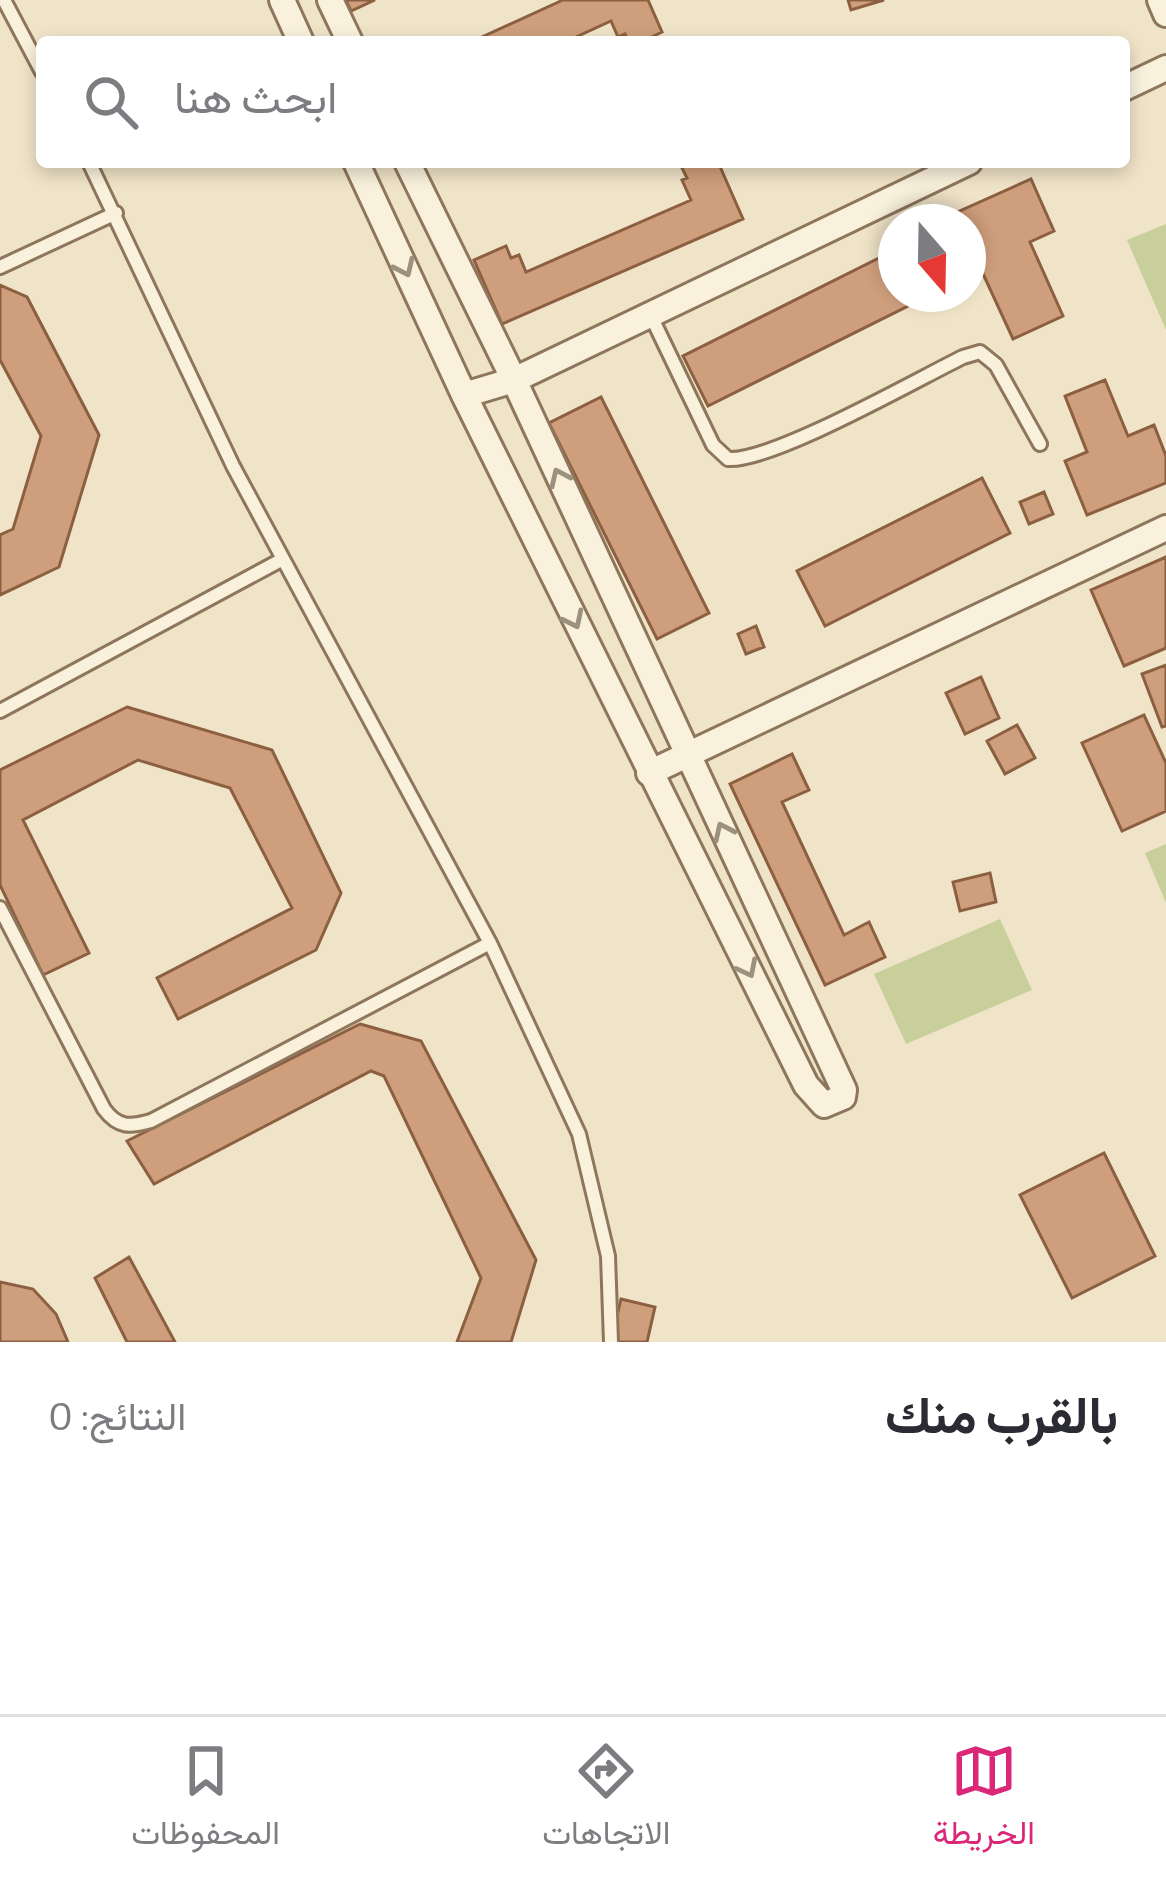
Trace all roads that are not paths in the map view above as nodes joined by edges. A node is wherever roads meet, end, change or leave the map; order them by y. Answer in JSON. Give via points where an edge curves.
{"nodes":[{"id":1,"x":4,"y":0,"type":"edge"},
{"id":2,"x":282,"y":0,"type":"edge"},
{"id":3,"x":330,"y":0,"type":"edge"},
{"id":4,"x":1160,"y":0,"type":"edge"},
{"id":5,"x":1166,"y":14,"type":"edge"},
{"id":6,"x":298,"y":36,"type":"edge"},
{"id":7,"x":347,"y":36,"type":"edge"},
{"id":8,"x":36,"y":61,"type":"edge"},
{"id":9,"x":1166,"y":68,"type":"edge"},
{"id":10,"x":1130,"y":85,"type":"edge"},
{"id":11,"x":92,"y":168,"type":"edge"},
{"id":12,"x":359,"y":168,"type":"edge"},
{"id":13,"x":410,"y":168,"type":"edge"},
{"id":14,"x":956,"y":168,"type":"edge"},
{"id":15,"x":425,"y":200,"type":"junction"},
{"id":16,"x":116,"y":213,"type":"junction"},
{"id":17,"x":383,"y":220,"type":"junction"},
{"id":18,"x":0,"y":267,"type":"edge"},
{"id":19,"x":650,"y":314,"type":"junction"},
{"id":20,"x":514,"y":380,"type":"junction"},
{"id":21,"x":464,"y":395,"type":"junction"},
{"id":22,"x":1040,"y":444,"type":"dead end"},
{"id":23,"x":1166,"y":528,"type":"edge"},
{"id":24,"x":283,"y":559,"type":"junction"},
{"id":25,"x":0,"y":711,"type":"edge"},
{"id":26,"x":687,"y":754,"type":"junction"},
{"id":27,"x":650,"y":773,"type":"junction"},
{"id":28,"x":0,"y":908,"type":"edge"},
{"id":29,"x":490,"y":943,"type":"junction"},
{"id":30,"x":611,"y":1342,"type":"edge"}],
"edges":[{"from":1,"to":8,"type":"lane"},
{"from":2,"to":6,"type":"street"},
{"from":3,"to":7,"type":"street"},
{"from":4,"to":5,"type":"street"},
{"from":9,"to":10,"type":"street"},
{"from":11,"to":16,"type":"lane"},
{"from":12,"to":17,"type":"street"},
{"from":13,"to":15,"type":"street"},
{"from":14,"to":19,"type":"street"},
{"from":15,"to":17,"type":"street"},
{"from":15,"to":20,"type":"street"},
{"from":16,"to":18,"type":"lane"},
{"from":16,"to":24,"type":"lane"},
{"from":17,"to":21,"type":"street","one_way":true},
{"from":19,"to":20,"type":"street"},
{"from":19,"to":22,"type":"lane","via":[[713,445],[728,459],[806,434],[980,352],[996,365]]},
{"from":20,"to":21,"type":"street"},
{"from":26,"to":20,"type":"street","one_way":true},
{"from":21,"to":27,"type":"street","one_way":true},
{"from":23,"to":26,"type":"street"},
{"from":24,"to":25,"type":"lane"},
{"from":24,"to":29,"type":"lane"},
{"from":26,"to":27,"type":"street"},
{"from":27,"to":26,"type":"street","one_way":true,"via":[[806,1085],[824,1105],[838,1102],[844,1090]]},
{"from":28,"to":29,"type":"lane","via":[[104,1109],[121,1126],[151,1121]]},
{"from":29,"to":30,"type":"lane","via":[[579,1134],[608,1256]]}]}
